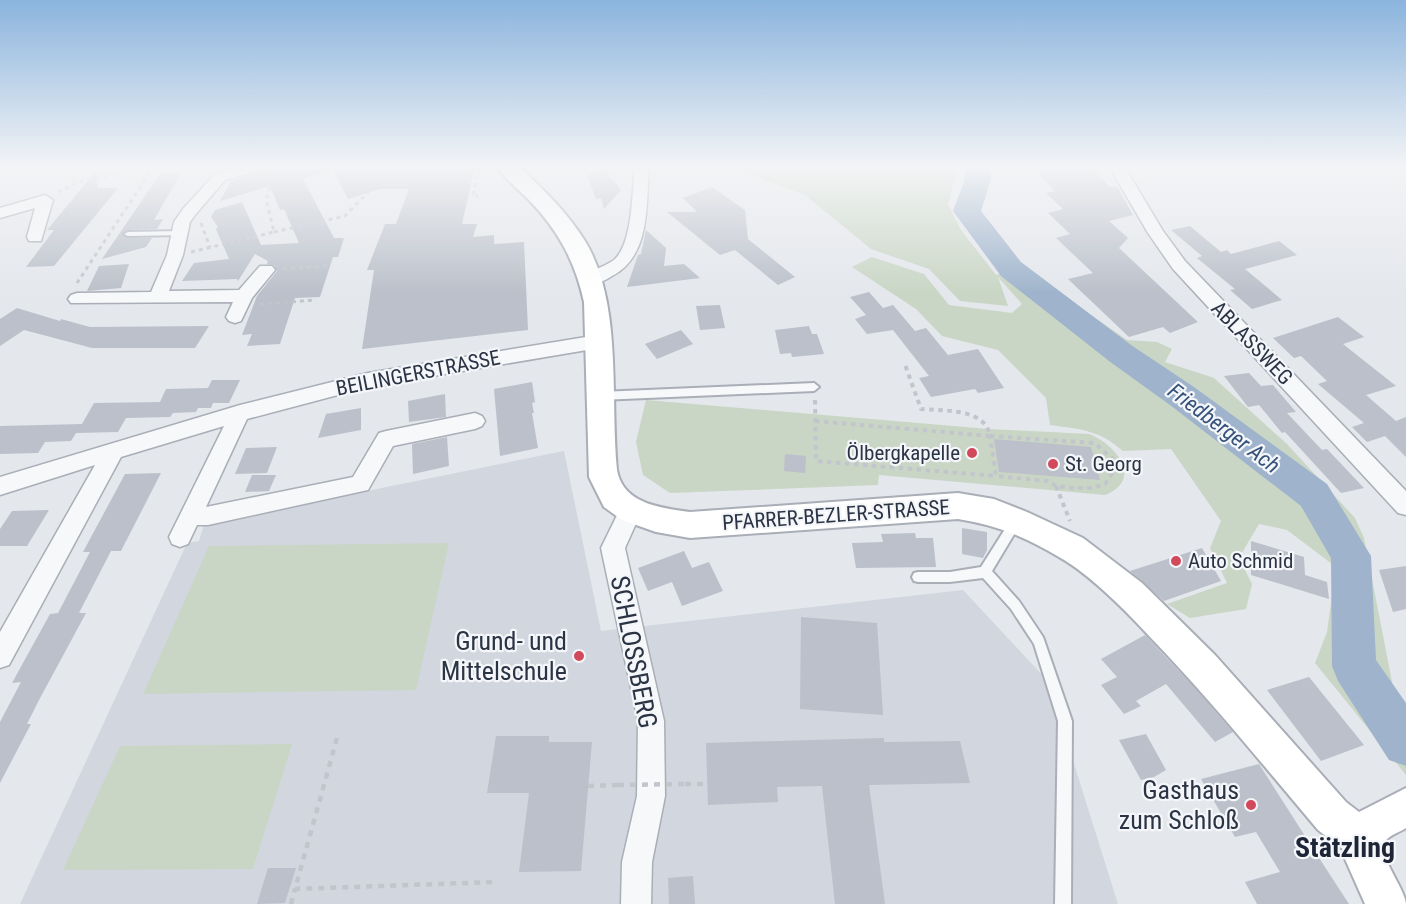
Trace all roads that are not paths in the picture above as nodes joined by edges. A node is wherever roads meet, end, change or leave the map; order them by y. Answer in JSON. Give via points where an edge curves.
{"nodes":[{"id":1,"x":17,"y":208,"type":"edge"},
{"id":2,"x":43,"y":208,"type":"edge"},
{"id":3,"x":194,"y":208,"type":"edge"},
{"id":4,"x":551,"y":208,"type":"edge"},
{"id":5,"x":638,"y":208,"type":"edge"},
{"id":6,"x":1141,"y":208,"type":"edge"},
{"id":7,"x":0,"y":213,"type":"edge"},
{"id":8,"x":181,"y":233,"type":"junction"},
{"id":9,"x":128,"y":234,"type":"dead end"},
{"id":10,"x":34,"y":237,"type":"dead end"},
{"id":11,"x":266,"y":270,"type":"road end"},
{"id":12,"x":592,"y":279,"type":"junction"},
{"id":13,"x":75,"y":294,"type":"road end"},
{"id":14,"x":158,"y":297,"type":"junction"},
{"id":15,"x":598,"y":342,"type":"junction"},
{"id":16,"x":814,"y":387,"type":"road end"},
{"id":17,"x":599,"y":396,"type":"junction"},
{"id":18,"x":240,"y":413,"type":"junction"},
{"id":19,"x":475,"y":421,"type":"dead end"},
{"id":20,"x":114,"y":451,"type":"junction"},
{"id":21,"x":0,"y":486,"type":"edge"},
{"id":22,"x":1406,"y":506,"type":"edge"},
{"id":23,"x":631,"y":510,"type":"junction"},
{"id":24,"x":190,"y":516,"type":"junction"},
{"id":25,"x":1016,"y":520,"type":"junction"},
{"id":26,"x":180,"y":537,"type":"dead end"},
{"id":27,"x":986,"y":572,"type":"junction"},
{"id":28,"x":918,"y":577,"type":"dead end"},
{"id":29,"x":0,"y":656,"type":"edge"},
{"id":30,"x":1406,"y":807,"type":"edge"},
{"id":31,"x":1363,"y":840,"type":"junction"},
{"id":32,"x":636,"y":904,"type":"edge"},
{"id":33,"x":1063,"y":904,"type":"edge"},
{"id":34,"x":1387,"y":904,"type":"edge"}],
"edges":[{"from":1,"to":7,"type":"street"},
{"from":2,"to":10,"type":"street"},
{"from":3,"to":8,"type":"street","via":[[183,222]]},
{"from":4,"to":12,"type":"street","name":"PFARRER-BEZLER-STRASSE","via":[[586,262]]},
{"from":5,"to":12,"type":"street","via":[[627,255],[609,272]]},
{"from":6,"to":22,"type":"street","name":"ABLASSWEG","via":[[1179,265]]},
{"from":8,"to":9,"type":"lane"},
{"from":8,"to":14,"type":"street"},
{"from":11,"to":14,"type":"street","via":[[240,306]]},
{"from":12,"to":15,"type":"street","name":"PFARRER-BEZLER-STRASSE"},
{"from":13,"to":14,"type":"street"},
{"from":15,"to":17,"type":"street","name":"PFARRER-BEZLER-STRASSE"},
{"from":15,"to":18,"type":"street","name":"BEILINGERSTRASSE","via":[[368,380]]},
{"from":16,"to":17,"type":"lane"},
{"from":17,"to":23,"type":"street","name":"PFARRER-BEZLER-STRASSE","via":[[608,488]]},
{"from":18,"to":20,"type":"street","name":"BEILINGERSTRASSE"},
{"from":18,"to":24,"type":"street"},
{"from":19,"to":24,"type":"street","via":[[386,440],[360,484],[208,516]]},
{"from":20,"to":21,"type":"street","name":"BEILINGERSTRASSE"},
{"from":20,"to":29,"type":"street"},
{"from":23,"to":25,"type":"street","name":"PFARRER-BEZLER-STRASSE","via":[[660,521],[690,525],[958,506]]},
{"from":23,"to":32,"type":"street","name":"SCHLOSSBERG","via":[[614,548],[651,720],[651,796],[638,862]]},
{"from":24,"to":26,"type":"street"},
{"from":25,"to":27,"type":"lane"},
{"from":25,"to":31,"type":"street","name":"PFARRER-BEZLER-STRASSE","via":[[1072,549],[1130,593],[1203,667],[1332,816]]},
{"from":27,"to":28,"type":"lane"},
{"from":27,"to":33,"type":"lane","via":[[1039,641],[1065,721]]},
{"from":30,"to":31,"type":"street","via":[[1373,825]]},
{"from":31,"to":34,"type":"street","via":[[1365,859]]}]}
